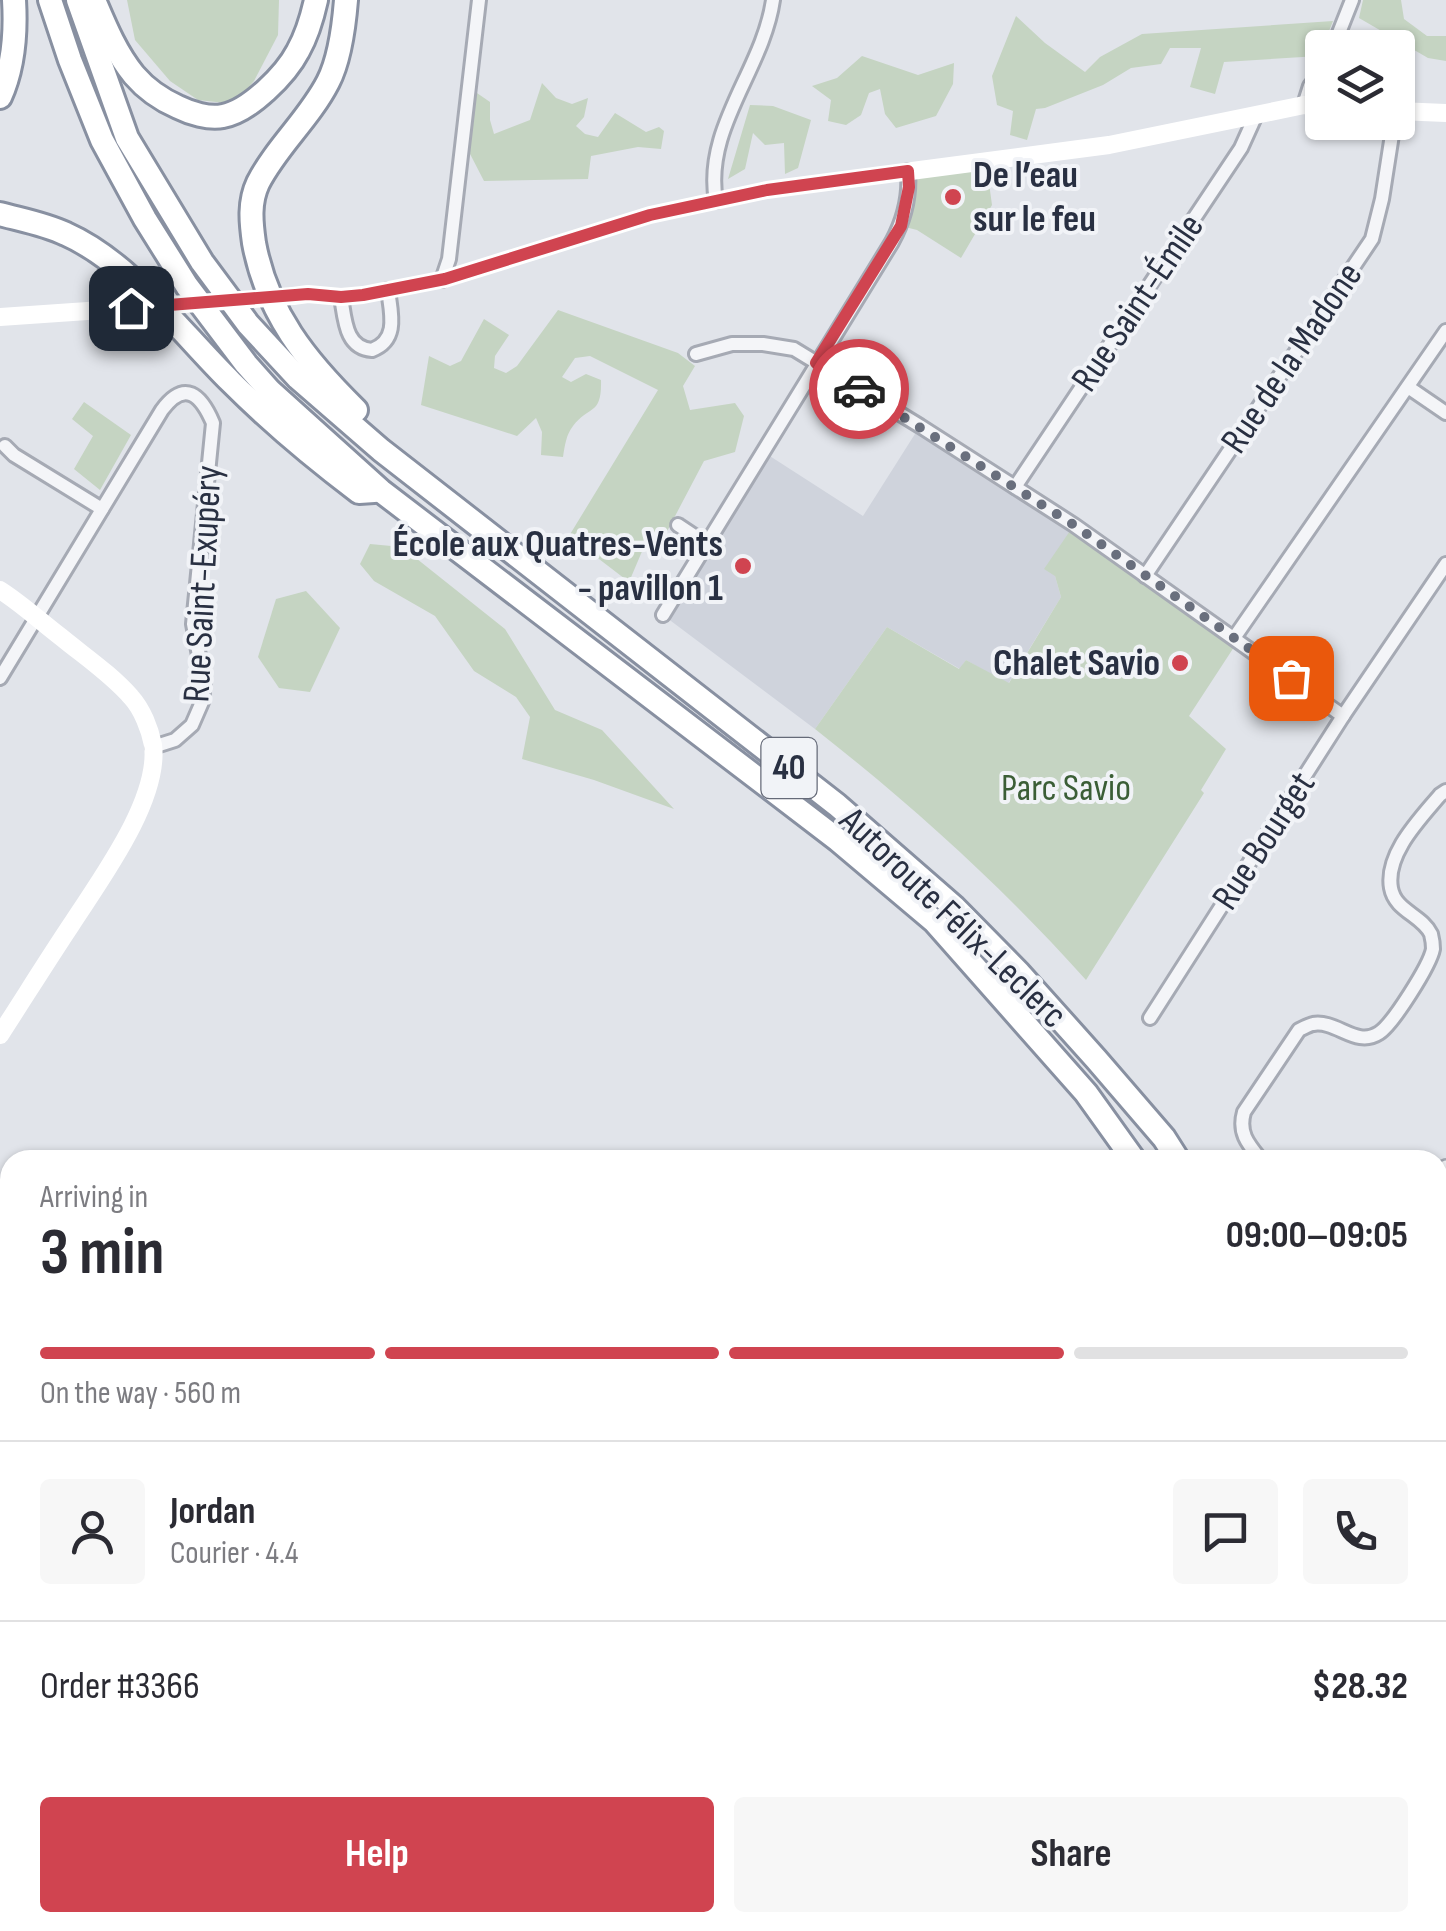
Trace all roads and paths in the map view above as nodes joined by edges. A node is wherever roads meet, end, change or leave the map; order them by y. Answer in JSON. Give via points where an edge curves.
{"nodes":[{"id":1,"x":14,"y":0,"type":"edge"},
{"id":2,"x":50,"y":0,"type":"edge"},
{"id":3,"x":78,"y":0,"type":"edge"},
{"id":4,"x":94,"y":0,"type":"edge"},
{"id":5,"x":316,"y":0,"type":"edge"},
{"id":6,"x":346,"y":0,"type":"edge"},
{"id":7,"x":479,"y":0,"type":"edge"},
{"id":8,"x":772,"y":0,"type":"edge"},
{"id":9,"x":1352,"y":0,"type":"edge"},
{"id":10,"x":1340,"y":30,"type":"edge"},
{"id":11,"x":0,"y":97,"type":"edge"},
{"id":12,"x":1305,"y":107,"type":"edge"},
{"id":13,"x":1415,"y":112,"type":"edge"},
{"id":14,"x":1446,"y":113,"type":"edge"},
{"id":15,"x":1256,"y":116,"type":"junction"},
{"id":16,"x":1391,"y":140,"type":"edge"},
{"id":17,"x":908,"y":171,"type":"junction"},
{"id":18,"x":716,"y":201,"type":"junction"},
{"id":19,"x":0,"y":214,"type":"edge"},
{"id":20,"x":442,"y":280,"type":"junction"},
{"id":21,"x":388,"y":290,"type":"junction"},
{"id":22,"x":341,"y":297,"type":"junction"},
{"id":23,"x":0,"y":316,"type":"edge"},
{"id":24,"x":1446,"y":331,"type":"edge"},
{"id":25,"x":696,"y":354,"type":"dead end"},
{"id":26,"x":816,"y":363,"type":"junction"},
{"id":27,"x":1408,"y":387,"type":"junction"},
{"id":28,"x":1446,"y":412,"type":"edge"},
{"id":29,"x":5,"y":446,"type":"dead end"},
{"id":30,"x":381,"y":450,"type":"junction"},
{"id":31,"x":1015,"y":487,"type":"junction"},
{"id":32,"x":381,"y":491,"type":"junction"},
{"id":33,"x":102,"y":508,"type":"junction"},
{"id":34,"x":678,"y":525,"type":"dead end"},
{"id":35,"x":705,"y":543,"type":"junction"},
{"id":36,"x":1446,"y":566,"type":"edge"},
{"id":37,"x":1145,"y":576,"type":"junction"},
{"id":38,"x":0,"y":590,"type":"edge"},
{"id":39,"x":663,"y":614,"type":"dead end"},
{"id":40,"x":36,"y":618,"type":"junction"},
{"id":41,"x":1234,"y":638,"type":"junction"},
{"id":42,"x":0,"y":678,"type":"edge"},
{"id":43,"x":1344,"y":716,"type":"junction"},
{"id":44,"x":153,"y":747,"type":"junction"},
{"id":45,"x":1446,"y":791,"type":"edge"},
{"id":46,"x":1150,"y":1018,"type":"dead end"},
{"id":47,"x":0,"y":1034,"type":"edge"},
{"id":48,"x":1127,"y":1150,"type":"edge"},
{"id":49,"x":1172,"y":1150,"type":"edge"},
{"id":50,"x":1253,"y":1150,"type":"edge"}],
"edges":[{"from":1,"to":11,"type":"highway","via":[[16,29]]},
{"from":2,"to":32,"type":"highway","name":"Autoroute Félix-Leclerc","number":"40","via":[[102,140],[186,286],[270,391]]},
{"from":3,"to":30,"type":"highway","name":"Autoroute Félix-Leclerc","number":"40","via":[[127,138],[202,262],[298,378]]},
{"from":4,"to":5,"type":"highway","via":[[136,77],[191,113],[223,116],[254,102],[278,80],[297,54]]},
{"from":6,"to":30,"type":"highway","via":[[330,79],[275,154],[250,210],[263,282],[277,312],[292,338],[372,426]]},
{"from":7,"to":20,"type":"street"},
{"from":8,"to":18,"type":"street","via":[[713,169]]},
{"from":9,"to":10,"type":"street"},
{"from":12,"to":15,"type":"main road"},
{"from":13,"to":14,"type":"main road"},
{"from":15,"to":17,"type":"main road","via":[[1109,145]]},
{"from":15,"to":31,"type":"street","name":"Rue Saint-Émile"},
{"from":16,"to":37,"type":"street","name":"Rue de la Madone","via":[[1372,239]]},
{"from":17,"to":18,"type":"main road"},
{"from":17,"to":26,"type":"street","via":[[901,226]]},
{"from":18,"to":20,"type":"main road"},
{"from":19,"to":32,"type":"highway","via":[[68,235],[100,255],[292,440],[359,492]]},
{"from":20,"to":21,"type":"main road"},
{"from":21,"to":22,"type":"main road"},
{"from":21,"to":22,"type":"street","via":[[390,333],[372,350],[349,336]]},
{"from":22,"to":23,"type":"main road","bridge":true},
{"from":24,"to":27,"type":"street"},
{"from":25,"to":26,"type":"street","via":[[763,344]]},
{"from":26,"to":31,"type":"street"},
{"from":26,"to":35,"type":"street"},
{"from":27,"to":28,"type":"street"},
{"from":27,"to":41,"type":"street"},
{"from":29,"to":33,"type":"street"},
{"from":30,"to":49,"type":"highway","name":"Autoroute Félix-Leclerc","number":"40","via":[[837,805],[954,907],[1020,973]]},
{"from":31,"to":37,"type":"street"},
{"from":32,"to":48,"type":"highway","name":"Autoroute Félix-Leclerc","number":"40","via":[[838,840],[934,921],[1086,1093]]},
{"from":33,"to":40,"type":"street","name":"Rue Saint-Exupéry"},
{"from":33,"to":44,"type":"street","name":"Rue Saint-Exupéry","via":[[172,396],[195,396],[213,424],[194,624],[202,702],[192,725]]},
{"from":34,"to":35,"type":"street"},
{"from":35,"to":39,"type":"street"},
{"from":36,"to":43,"type":"street","name":"Rue Bourget"},
{"from":37,"to":41,"type":"street"},
{"from":38,"to":40,"type":"main road"},
{"from":40,"to":42,"type":"street","name":"Rue Saint-Exupéry"},
{"from":40,"to":44,"type":"main road","via":[[134,699]]},
{"from":41,"to":43,"type":"street"},
{"from":43,"to":46,"type":"street","name":"Rue Bourget"},
{"from":44,"to":47,"type":"main road","via":[[152,774],[117,854]]},
{"from":45,"to":50,"type":"street","via":[[1402,844],[1391,875],[1395,900],[1432,936],[1411,992],[1381,1032],[1368,1038],[1326,1024],[1299,1030],[1244,1112],[1240,1124]]}]}
